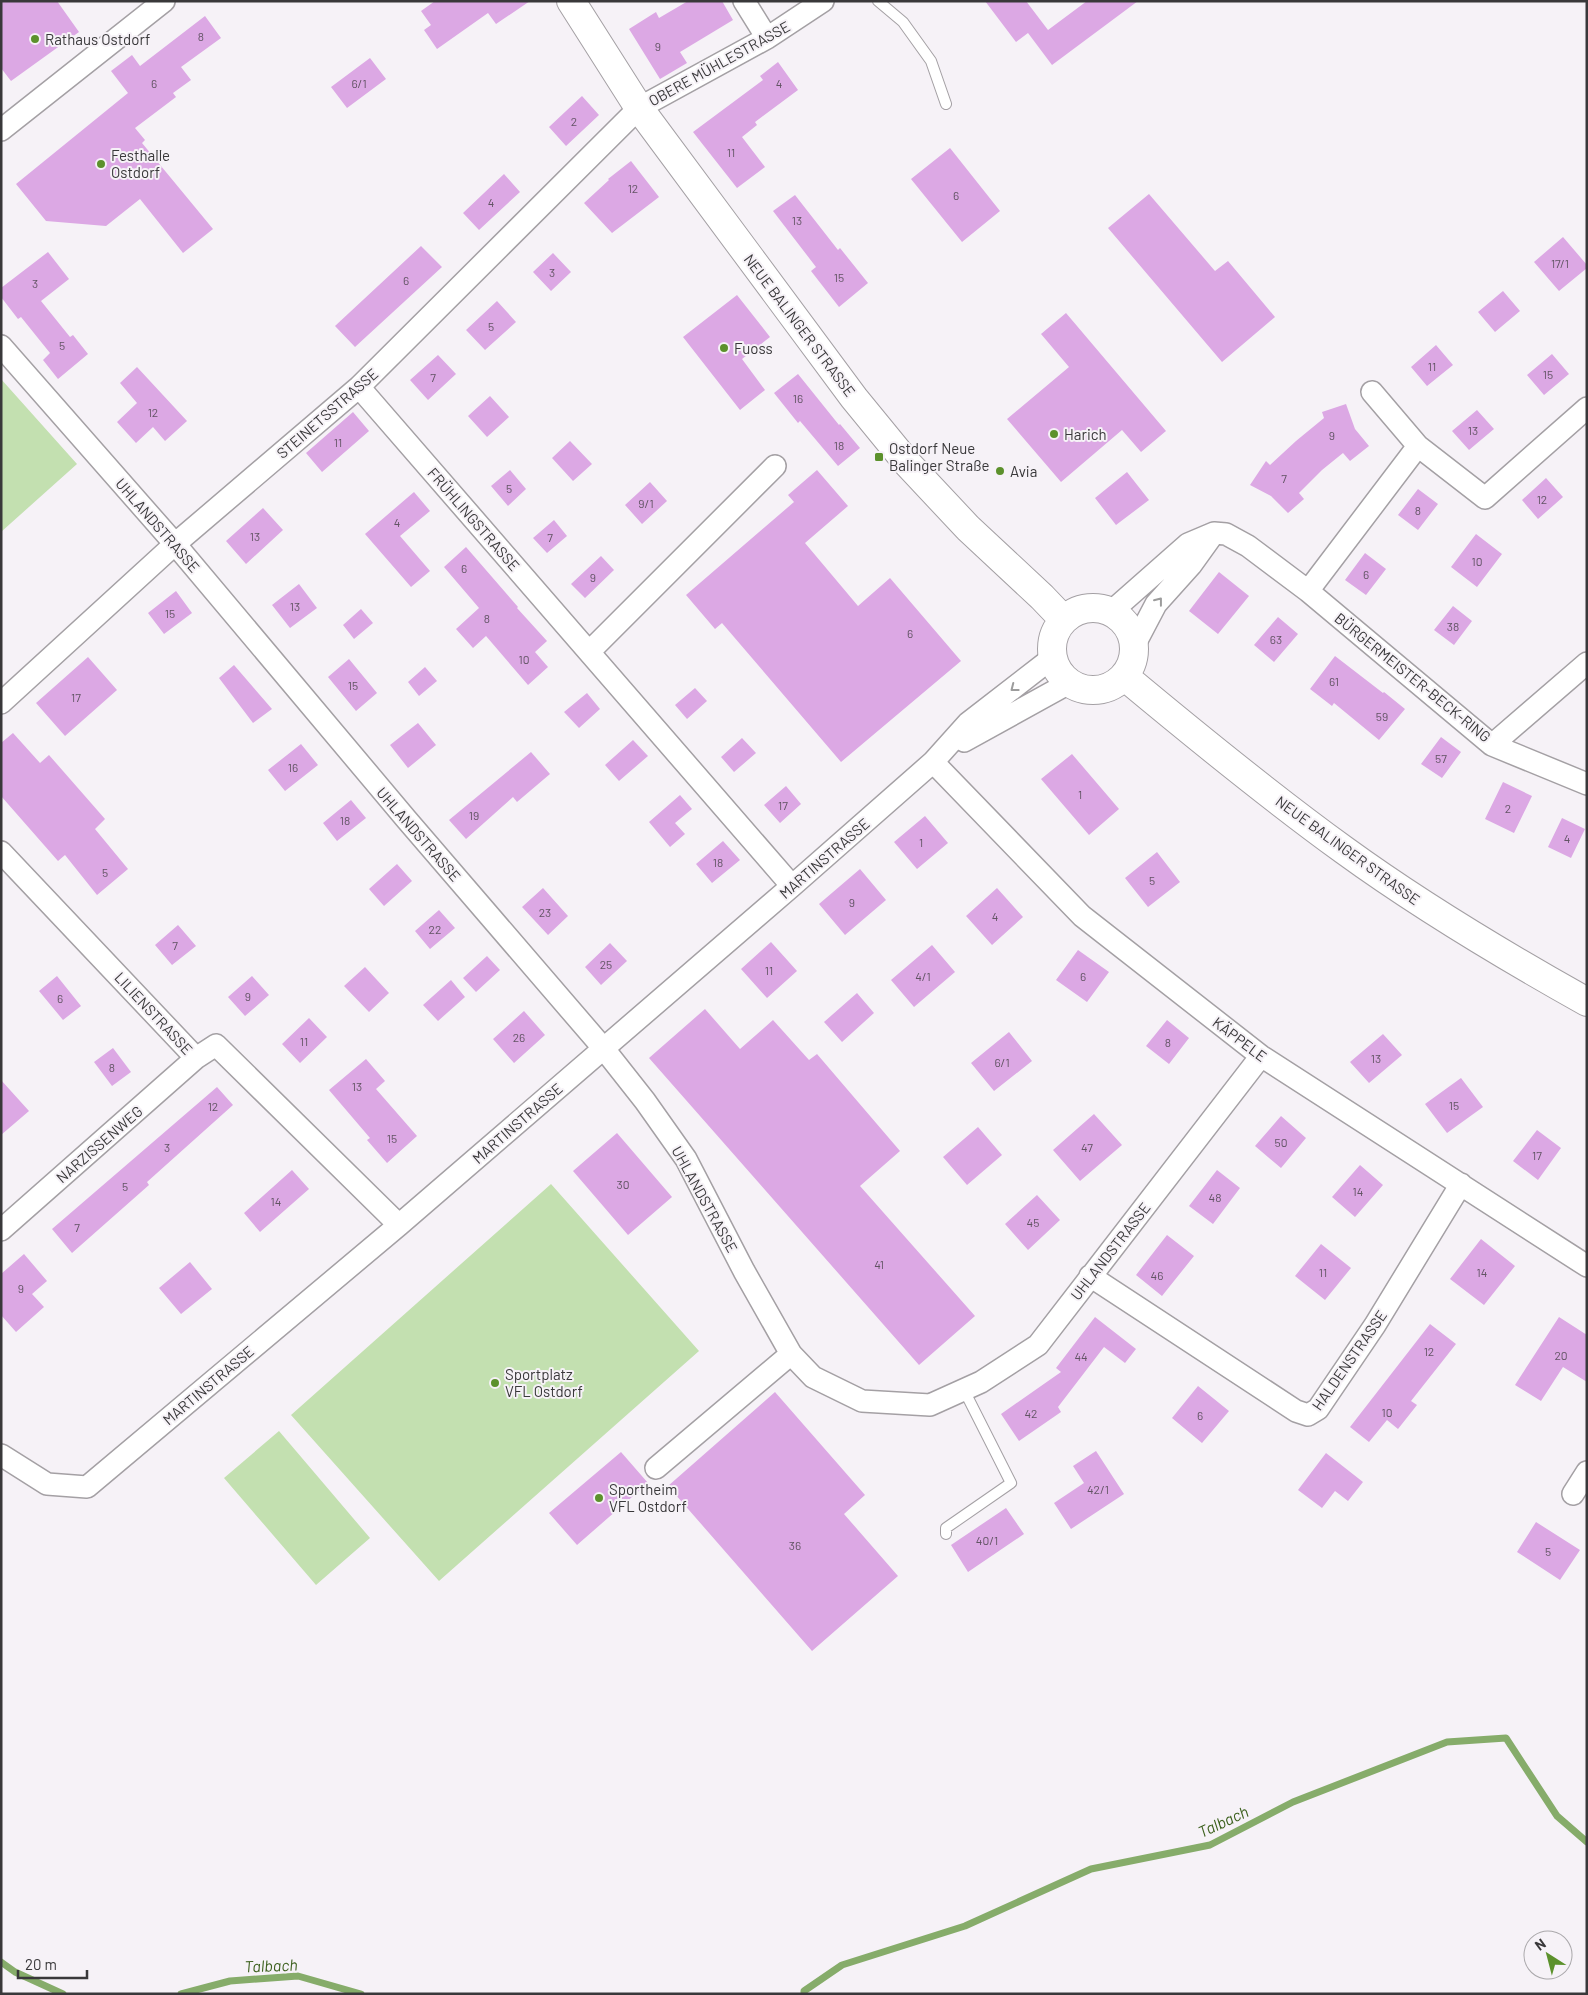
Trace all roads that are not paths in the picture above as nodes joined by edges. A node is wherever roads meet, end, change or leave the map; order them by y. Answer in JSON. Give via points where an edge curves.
{"nodes":[{"id":1,"x":164,"y":1,"type":"edge"},
{"id":2,"x":571,"y":1,"type":"edge"},
{"id":3,"x":744,"y":1,"type":"edge"},
{"id":4,"x":823,"y":1,"type":"edge"},
{"id":5,"x":878,"y":1,"type":"edge"},
{"id":6,"x":767,"y":38,"type":"junction"},
{"id":7,"x":946,"y":104,"type":"dead end"},
{"id":8,"x":639,"y":108,"type":"junction"},
{"id":9,"x":1,"y":130,"type":"edge"},
{"id":10,"x":1,"y":346,"type":"edge"},
{"id":11,"x":359,"y":387,"type":"junction"},
{"id":12,"x":1372,"y":392,"type":"dead end"},
{"id":13,"x":1587,"y":408,"type":"edge"},
{"id":14,"x":1418,"y":446,"type":"junction"},
{"id":15,"x":774,"y":466,"type":"dead end"},
{"id":16,"x":1214,"y":533,"type":"junction"},
{"id":17,"x":175,"y":544,"type":"junction"},
{"id":18,"x":1308,"y":591,"type":"junction"},
{"id":19,"x":1112,"y":611,"type":"junction"},
{"id":20,"x":1064,"y":620,"type":"junction"},
{"id":21,"x":1135,"y":644,"type":"junction"},
{"id":22,"x":589,"y":652,"type":"junction"},
{"id":23,"x":1052,"y":658,"type":"junction"},
{"id":24,"x":1587,"y":663,"type":"edge"},
{"id":25,"x":1124,"y":676,"type":"junction"},
{"id":26,"x":1069,"y":683,"type":"junction"},
{"id":27,"x":1,"y":703,"type":"edge"},
{"id":28,"x":1492,"y":745,"type":"junction"},
{"id":29,"x":938,"y":758,"type":"junction"},
{"id":30,"x":1587,"y":784,"type":"edge"},
{"id":31,"x":1,"y":852,"type":"edge"},
{"id":32,"x":792,"y":886,"type":"junction"},
{"id":33,"x":1587,"y":1002,"type":"edge"},
{"id":34,"x":604,"y":1049,"type":"junction"},
{"id":35,"x":1261,"y":1056,"type":"junction"},
{"id":36,"x":196,"y":1058,"type":"junction"},
{"id":37,"x":1461,"y":1184,"type":"junction"},
{"id":38,"x":399,"y":1225,"type":"junction"},
{"id":39,"x":1,"y":1230,"type":"edge"},
{"id":40,"x":1587,"y":1266,"type":"edge"},
{"id":41,"x":1090,"y":1276,"type":"junction"},
{"id":42,"x":791,"y":1354,"type":"junction"},
{"id":43,"x":964,"y":1390,"type":"junction"},
{"id":44,"x":1,"y":1455,"type":"edge"},
{"id":45,"x":656,"y":1468,"type":"dead end"},
{"id":46,"x":1587,"y":1472,"type":"edge"},
{"id":47,"x":1573,"y":1494,"type":"dead end"},
{"id":48,"x":946,"y":1534,"type":"dead end"}],
"edges":[{"from":1,"to":9,"type":"street"},
{"from":2,"to":8,"type":"main road","name":"NEUE BALINGER STRASSE"},
{"from":3,"to":6,"type":"street"},
{"from":4,"to":6,"type":"street","name":"OBERE MÜHLESTRASSE"},
{"from":5,"to":7,"type":"lane","via":[[903,22],[931,61]]},
{"from":6,"to":8,"type":"street","name":"OBERE MÜHLESTRASSE"},
{"from":8,"to":11,"type":"street","name":"STEINETSSTRASSE"},
{"from":8,"to":20,"type":"main road","name":"NEUE BALINGER STRASSE","via":[[848,390],[908,464],[968,528]]},
{"from":10,"to":17,"type":"street","name":"UHLANDSTRASSE"},
{"from":11,"to":17,"type":"street","name":"STEINETSSTRASSE"},
{"from":11,"to":22,"type":"street","name":"FRÜHLINGSTRASSE"},
{"from":12,"to":14,"type":"street"},
{"from":13,"to":14,"type":"street","via":[[1485,498]]},
{"from":14,"to":18,"type":"street"},
{"from":15,"to":22,"type":"street"},
{"from":16,"to":18,"type":"street","name":"BÜRGERMEISTER-BECK-RING","via":[[1226,534],[1248,546]]},
{"from":16,"to":19,"type":"street","via":[[1188,544]]},
{"from":21,"to":16,"type":"street","one_way":true,"via":[[1156,604]]},
{"from":17,"to":27,"type":"street","name":"STEINETSSTRASSE"},
{"from":17,"to":34,"type":"street","name":"UHLANDSTRASSE"},
{"from":18,"to":28,"type":"street","name":"BÜRGERMEISTER-BECK-RING"},
{"from":19,"to":20,"type":"main road","via":[[1092,607],[1076,610]]},
{"from":19,"to":21,"type":"main road","via":[[1127,624]]},
{"from":20,"to":23,"type":"main road","via":[[1054,634]]},
{"from":21,"to":25,"type":"main road","via":[[1133,662]]},
{"from":22,"to":32,"type":"street","name":"FRÜHLINGSTRASSE"},
{"from":23,"to":26,"type":"main road","via":[[1059,673]]},
{"from":23,"to":29,"type":"street","name":"MARTINSTRASSE","one_way":true,"via":[[968,724]]},
{"from":24,"to":28,"type":"street","name":"BÜRGERMEISTER-BECK-RING"},
{"from":25,"to":26,"type":"main road","via":[[1112,686],[1095,690]]},
{"from":25,"to":33,"type":"main road","name":"NEUE BALINGER STRASSE","via":[[1344,850],[1435,912]]},
{"from":26,"to":29,"type":"street","name":"MARTINSTRASSE"},
{"from":28,"to":30,"type":"street"},
{"from":29,"to":32,"type":"street","name":"MARTINSTRASSE"},
{"from":29,"to":35,"type":"street","name":"KÄPPELE","via":[[1082,916]]},
{"from":31,"to":36,"type":"street","name":"LILIENSTRASSE"},
{"from":32,"to":34,"type":"street","name":"MARTINSTRASSE"},
{"from":34,"to":38,"type":"street","name":"MARTINSTRASSE"},
{"from":34,"to":42,"type":"street","name":"UHLANDSTRASSE","via":[[646,1101],[686,1159]]},
{"from":35,"to":37,"type":"street","name":"KÄPPELE"},
{"from":35,"to":41,"type":"street","name":"UHLANDSTRASSE"},
{"from":36,"to":38,"type":"street","name":"LILIENSTRASSE","via":[[216,1045]]},
{"from":36,"to":39,"type":"street","name":"NARZISSENWEG"},
{"from":37,"to":40,"type":"street","name":"KÄPPELE"},
{"from":37,"to":41,"type":"street","name":"HALDENSTRASSE","via":[[1375,1325],[1318,1409],[1308,1415],[1296,1411]]},
{"from":38,"to":44,"type":"street","name":"MARTINSTRASSE","via":[[87,1487],[47,1484]]},
{"from":41,"to":43,"type":"street","name":"UHLANDSTRASSE","via":[[1038,1345]]},
{"from":42,"to":43,"type":"street","name":"UHLANDSTRASSE","via":[[813,1377],[862,1401],[930,1405]]},
{"from":42,"to":45,"type":"street"},
{"from":43,"to":48,"type":"lane","via":[[1011,1483],[946,1528]]},
{"from":46,"to":47,"type":"street"}]}
